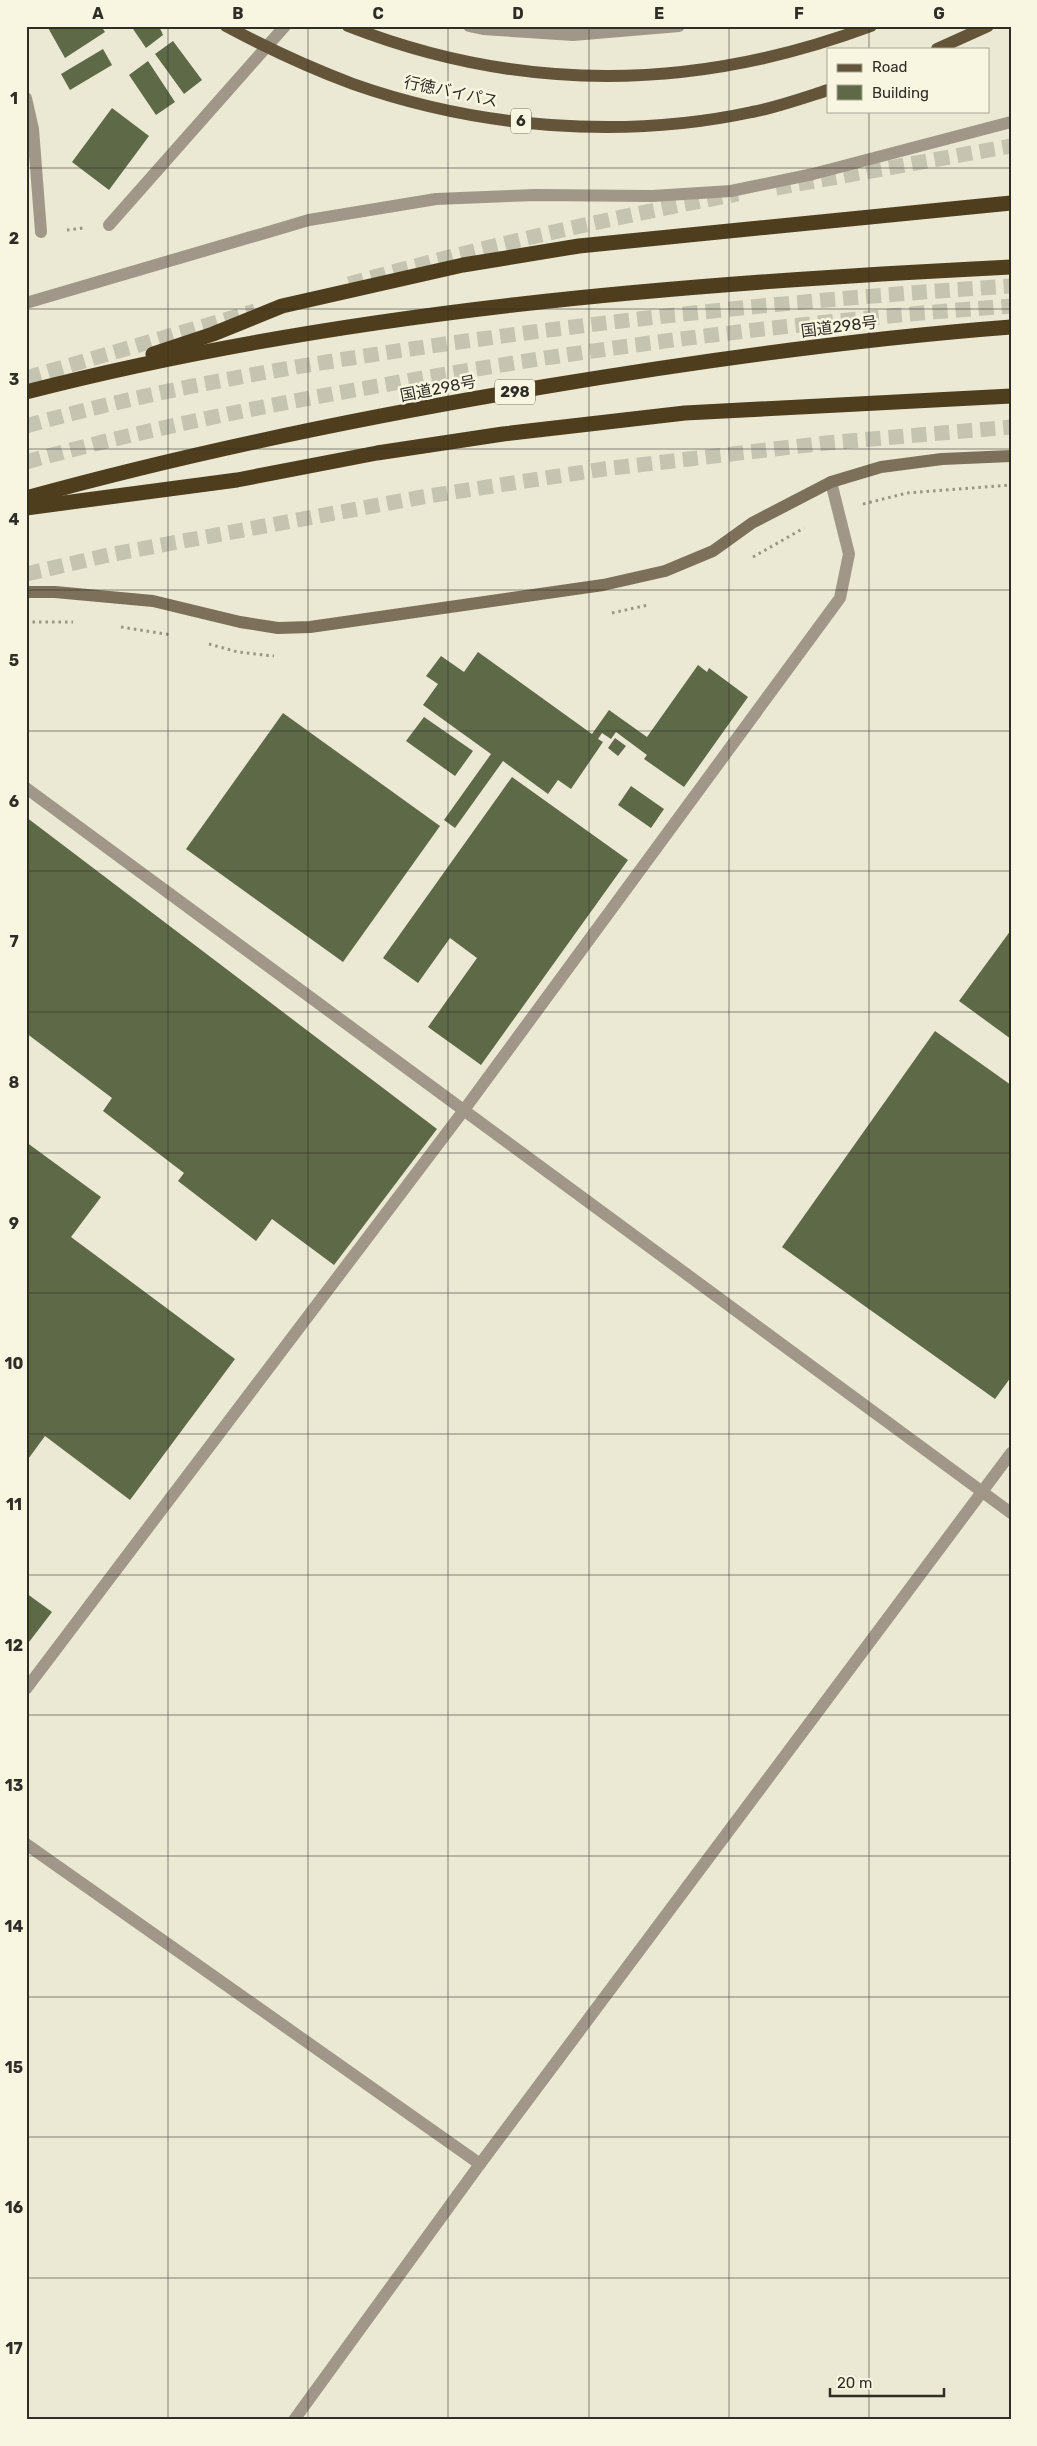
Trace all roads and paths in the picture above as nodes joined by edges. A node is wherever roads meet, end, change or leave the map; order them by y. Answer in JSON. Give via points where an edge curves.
{"nodes":[{"id":1,"x":226,"y":26,"type":"edge"},
{"id":2,"x":285,"y":26,"type":"edge"},
{"id":3,"x":348,"y":26,"type":"edge"},
{"id":4,"x":469,"y":26,"type":"edge"},
{"id":5,"x":679,"y":26,"type":"edge"},
{"id":6,"x":871,"y":26,"type":"edge"},
{"id":7,"x":988,"y":26,"type":"edge"},
{"id":8,"x":939,"y":48,"type":"edge"},
{"id":9,"x":827,"y":90,"type":"edge"},
{"id":10,"x":26,"y":98,"type":"edge"},
{"id":11,"x":1011,"y":122,"type":"edge"},
{"id":12,"x":1011,"y":203,"type":"edge"},
{"id":13,"x":108,"y":225,"type":"joint"},
{"id":14,"x":41,"y":232,"type":"joint"},
{"id":15,"x":1011,"y":267,"type":"edge"},
{"id":16,"x":26,"y":303,"type":"edge"},
{"id":17,"x":1011,"y":327,"type":"edge"},
{"id":18,"x":95,"y":374,"type":"junction"},
{"id":19,"x":26,"y":392,"type":"edge"},
{"id":20,"x":1011,"y":396,"type":"edge"},
{"id":21,"x":1011,"y":456,"type":"edge"},
{"id":22,"x":831,"y":482,"type":"junction"},
{"id":23,"x":26,"y":498,"type":"edge"},
{"id":24,"x":26,"y":508,"type":"edge"},
{"id":25,"x":26,"y":592,"type":"edge"},
{"id":26,"x":26,"y":788,"type":"edge"},
{"id":27,"x":464,"y":1110,"type":"junction"},
{"id":28,"x":1011,"y":1452,"type":"edge"},
{"id":29,"x":982,"y":1492,"type":"junction"},
{"id":30,"x":1011,"y":1513,"type":"edge"},
{"id":31,"x":26,"y":1689,"type":"edge"},
{"id":32,"x":26,"y":1844,"type":"edge"},
{"id":33,"x":480,"y":2164,"type":"junction"},
{"id":34,"x":294,"y":2420,"type":"edge"}],
"edges":[{"from":1,"to":9,"type":"main road","name":"行徳バイパス","number":"6","bridge":true,"via":[[274,51],[354,84],[450,111],[519,121],[572,126],[697,122],[752,112]]},
{"from":2,"to":13,"type":"street"},
{"from":3,"to":6,"type":"main road","name":"行徳バイパス","via":[[392,43],[459,62],[532,73],[609,77],[686,73],[751,63],[824,44]]},
{"from":4,"to":5,"type":"street","via":[[573,35]]},
{"from":7,"to":8,"type":"main road"},
{"from":10,"to":14,"type":"street","via":[[33,129]]},
{"from":11,"to":16,"type":"street","via":[[813,174],[731,191],[652,196],[436,198],[309,220]]},
{"from":12,"to":18,"type":"highway","via":[[579,246],[463,265],[282,306],[213,334]]},
{"from":13,"to":14,"type":"path"},
{"from":15,"to":18,"type":"highway","via":[[665,290],[529,303],[329,331]]},
{"from":17,"to":23,"type":"highway","name":"国道298号","number":"298","via":[[929,333],[685,363],[458,401],[119,473]]},
{"from":18,"to":19,"type":"highway"},
{"from":20,"to":24,"type":"highway","via":[[666,415],[493,435],[237,480]]},
{"from":21,"to":22,"type":"street","via":[[942,459],[881,467]]},
{"from":22,"to":25,"type":"street","via":[[752,523],[713,551],[665,571],[603,585],[310,627],[278,628],[240,622],[144,600]]},
{"from":22,"to":27,"type":"street","via":[[849,554],[840,598]]},
{"from":26,"to":27,"type":"street"},
{"from":27,"to":29,"type":"street"},
{"from":27,"to":31,"type":"street"},
{"from":28,"to":29,"type":"street"},
{"from":29,"to":30,"type":"street"},
{"from":29,"to":33,"type":"street"},
{"from":32,"to":33,"type":"street"},
{"from":33,"to":34,"type":"street"}]}
